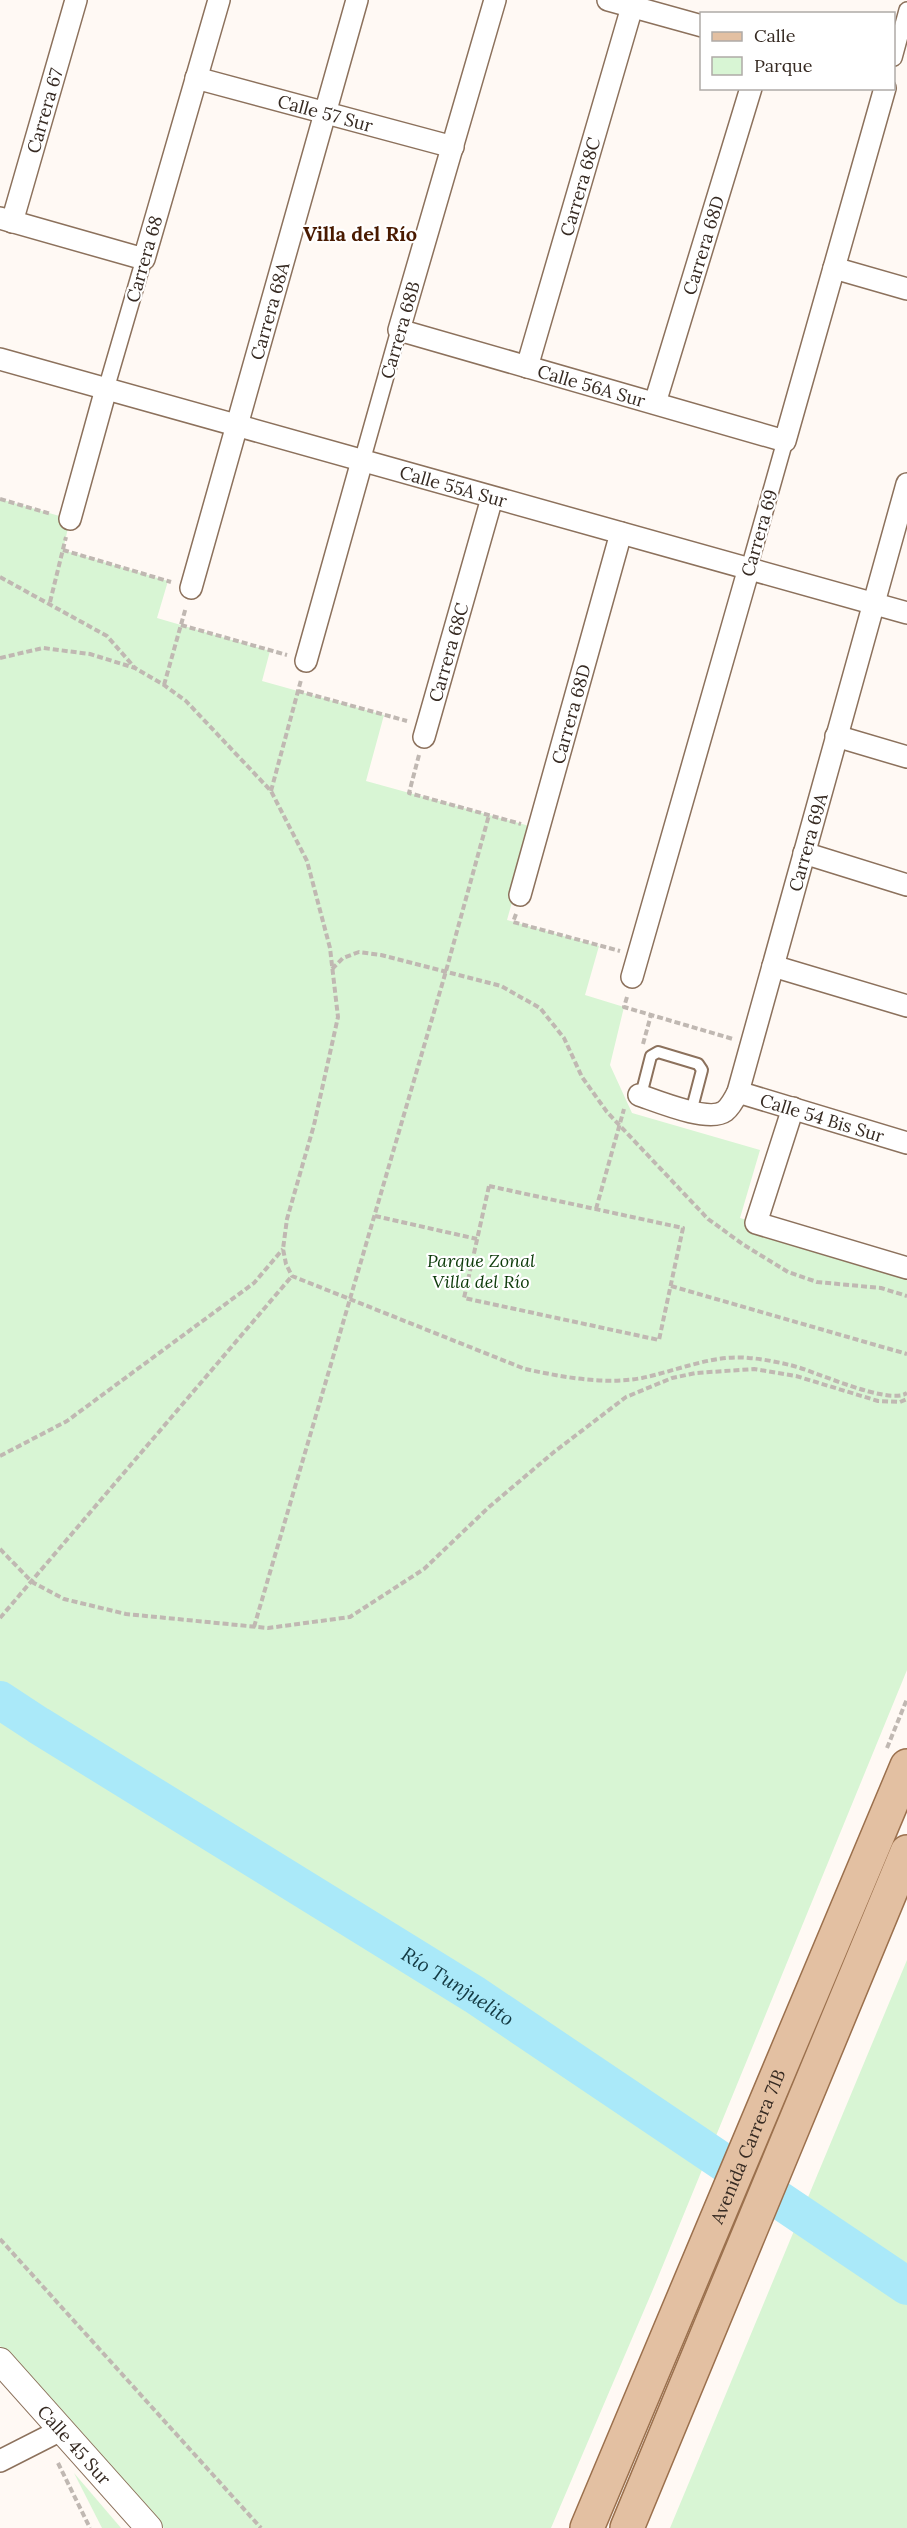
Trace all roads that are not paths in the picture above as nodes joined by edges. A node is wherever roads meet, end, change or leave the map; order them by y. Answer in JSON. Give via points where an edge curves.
{"nodes":[{"id":1,"x":76,"y":0,"type":"edge"},
{"id":2,"x":219,"y":0,"type":"edge"},
{"id":3,"x":357,"y":0,"type":"edge"},
{"id":4,"x":495,"y":0,"type":"edge"},
{"id":5,"x":608,"y":0,"type":"edge"},
{"id":6,"x":632,"y":7,"type":"junction"},
{"id":7,"x":907,"y":10,"type":"edge"},
{"id":8,"x":700,"y":25,"type":"edge"},
{"id":9,"x":895,"y":53,"type":"edge"},
{"id":10,"x":196,"y":78,"type":"junction"},
{"id":11,"x":750,"y":90,"type":"edge"},
{"id":12,"x":884,"y":90,"type":"edge"},
{"id":13,"x":326,"y":113,"type":"junction"},
{"id":14,"x":453,"y":147,"type":"junction"},
{"id":15,"x":6,"y":220,"type":"edge"},
{"id":16,"x":144,"y":259,"type":"junction"},
{"id":17,"x":834,"y":268,"type":"junction"},
{"id":18,"x":907,"y":289,"type":"edge"},
{"id":19,"x":399,"y":330,"type":"junction"},
{"id":20,"x":0,"y":359,"type":"edge"},
{"id":21,"x":527,"y":367,"type":"junction"},
{"id":22,"x":106,"y":389,"type":"junction"},
{"id":23,"x":655,"y":403,"type":"junction"},
{"id":24,"x":237,"y":427,"type":"junction"},
{"id":25,"x":785,"y":441,"type":"junction"},
{"id":26,"x":362,"y":461,"type":"junction"},
{"id":27,"x":907,"y":484,"type":"edge"},
{"id":28,"x":492,"y":498,"type":"junction"},
{"id":29,"x":70,"y":519,"type":"road end"},
{"id":30,"x":621,"y":533,"type":"junction"},
{"id":31,"x":749,"y":568,"type":"junction"},
{"id":32,"x":191,"y":588,"type":"road end"},
{"id":33,"x":872,"y":603,"type":"junction"},
{"id":34,"x":907,"y":613,"type":"edge"},
{"id":35,"x":306,"y":661,"type":"road end"},
{"id":36,"x":426,"y":732,"type":"road end"},
{"id":37,"x":836,"y":736,"type":"junction"},
{"id":38,"x":907,"y":758,"type":"edge"},
{"id":39,"x":804,"y":853,"type":"junction"},
{"id":40,"x":907,"y":885,"type":"edge"},
{"id":41,"x":520,"y":896,"type":"dead end"},
{"id":42,"x":773,"y":966,"type":"junction"},
{"id":43,"x":632,"y":977,"type":"dead end"},
{"id":44,"x":907,"y":1006,"type":"edge"},
{"id":45,"x":738,"y":1092,"type":"junction"},
{"id":46,"x":636,"y":1098,"type":"joint"},
{"id":47,"x":793,"y":1108,"type":"junction"},
{"id":48,"x":691,"y":1112,"type":"junction"},
{"id":49,"x":907,"y":1143,"type":"edge"},
{"id":50,"x":907,"y":1268,"type":"edge"},
{"id":51,"x":907,"y":1766,"type":"edge"},
{"id":52,"x":907,"y":1852,"type":"edge"},
{"id":53,"x":0,"y":2361,"type":"edge"},
{"id":54,"x":54,"y":2434,"type":"junction"},
{"id":55,"x":0,"y":2461,"type":"edge"},
{"id":56,"x":149,"y":2528,"type":"edge"},
{"id":57,"x":587,"y":2528,"type":"edge"},
{"id":58,"x":627,"y":2528,"type":"edge"}],
"edges":[{"from":1,"to":15,"type":"street","name":"Carrera 67"},
{"from":2,"to":10,"type":"street","name":"Carrera 68"},
{"from":3,"to":13,"type":"street","name":"Carrera 68A"},
{"from":4,"to":14,"type":"street","name":"Carrera 68B"},
{"from":5,"to":6,"type":"street"},
{"from":6,"to":8,"type":"street"},
{"from":6,"to":21,"type":"street","name":"Carrera 68C"},
{"from":7,"to":9,"type":"street"},
{"from":10,"to":13,"type":"street","name":"Calle 57 Sur"},
{"from":10,"to":16,"type":"street","name":"Carrera 68"},
{"from":11,"to":23,"type":"street","name":"Carrera 68D"},
{"from":12,"to":17,"type":"street","name":"Carrera 69"},
{"from":13,"to":14,"type":"street","name":"Calle 57 Sur"},
{"from":13,"to":24,"type":"street","name":"Carrera 68A"},
{"from":14,"to":19,"type":"street","name":"Carrera 68B"},
{"from":15,"to":16,"type":"street"},
{"from":16,"to":22,"type":"street","name":"Carrera 68"},
{"from":17,"to":18,"type":"street"},
{"from":17,"to":25,"type":"street","name":"Carrera 69"},
{"from":19,"to":21,"type":"street","name":"Calle 56A Sur"},
{"from":19,"to":26,"type":"street","name":"Carrera 68B"},
{"from":20,"to":22,"type":"street","name":"Calle 55A Sur"},
{"from":21,"to":23,"type":"street","name":"Calle 56A Sur"},
{"from":22,"to":24,"type":"street","name":"Calle 55A Sur"},
{"from":22,"to":29,"type":"street","name":"Carrera 68"},
{"from":23,"to":25,"type":"street","name":"Calle 56A Sur"},
{"from":24,"to":26,"type":"street","name":"Calle 55A Sur"},
{"from":24,"to":32,"type":"street","name":"Carrera 68A"},
{"from":25,"to":31,"type":"street","name":"Carrera 69"},
{"from":26,"to":28,"type":"street","name":"Calle 55A Sur"},
{"from":26,"to":35,"type":"street","name":"Carrera 68B"},
{"from":27,"to":33,"type":"street","name":"Carrera 69A"},
{"from":28,"to":30,"type":"street","name":"Calle 55A Sur"},
{"from":28,"to":36,"type":"street","name":"Carrera 68C"},
{"from":30,"to":31,"type":"street","name":"Calle 55A Sur"},
{"from":30,"to":41,"type":"street","name":"Carrera 68D"},
{"from":31,"to":33,"type":"street","name":"Calle 55A Sur"},
{"from":31,"to":43,"type":"street","name":"Carrera 69"},
{"from":33,"to":34,"type":"street","name":"Calle 55A Sur"},
{"from":33,"to":37,"type":"street","name":"Carrera 69A"},
{"from":37,"to":38,"type":"street"},
{"from":37,"to":39,"type":"street","name":"Carrera 69A"},
{"from":39,"to":40,"type":"street"},
{"from":39,"to":42,"type":"street","name":"Carrera 69A"},
{"from":42,"to":44,"type":"street"},
{"from":42,"to":45,"type":"street","name":"Carrera 69A"},
{"from":45,"to":47,"type":"street","name":"Calle 54 Bis Sur"},
{"from":45,"to":48,"type":"street","name":"Carrera 69A","via":[[725,1112],[713,1116]]},
{"from":46,"to":48,"type":"street","name":"Carrera 69A"},
{"from":46,"to":48,"type":"lane","via":[[651,1056],[658,1052],[698,1064],[702,1070]]},
{"from":47,"to":49,"type":"street","name":"Calle 54 Bis Sur"},
{"from":47,"to":50,"type":"street","via":[[756,1222]]},
{"from":51,"to":57,"type":"main road","name":"Avenida Carrera 71B"},
{"from":52,"to":58,"type":"main road","name":"Avenida Carrera 71B"},
{"from":53,"to":54,"type":"street","name":"Calle 45 Sur"},
{"from":54,"to":55,"type":"street"},
{"from":54,"to":56,"type":"street","name":"Calle 45 Sur"}]}
